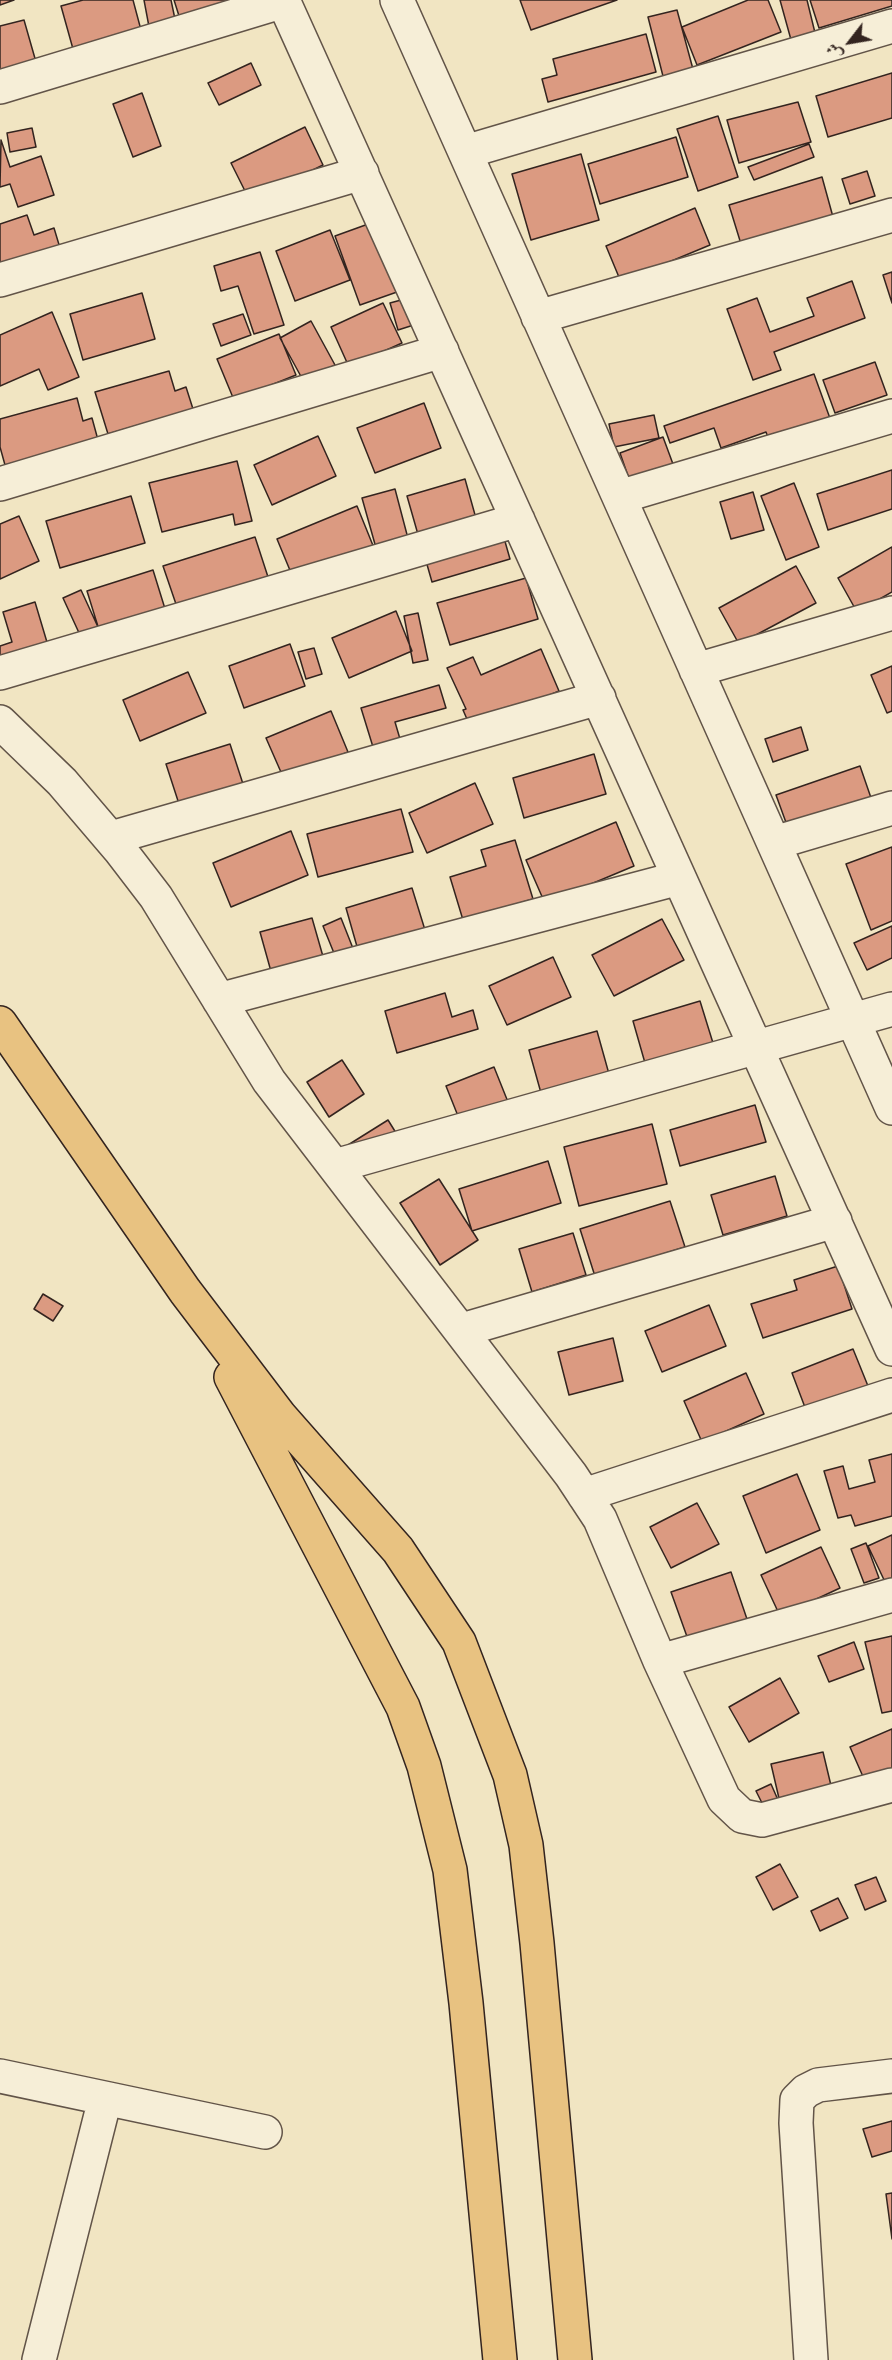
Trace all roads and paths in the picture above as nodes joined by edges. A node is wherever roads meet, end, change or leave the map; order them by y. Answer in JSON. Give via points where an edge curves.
{"nodes":[{"id":1,"x":284,"y":0,"type":"edge"},
{"id":2,"x":397,"y":0,"type":"edge"},
{"id":3,"x":892,"y":27,"type":"edge"},
{"id":4,"x":0,"y":87,"type":"edge"},
{"id":5,"x":465,"y":152,"type":"junction"},
{"id":6,"x":362,"y":173,"type":"junction"},
{"id":7,"x":892,"y":215,"type":"edge"},
{"id":8,"x":0,"y":280,"type":"edge"},
{"id":9,"x":538,"y":317,"type":"junction"},
{"id":10,"x":442,"y":351,"type":"junction"},
{"id":11,"x":892,"y":416,"type":"edge"},
{"id":12,"x":0,"y":484,"type":"edge"},
{"id":13,"x":619,"y":498,"type":"junction"},
{"id":14,"x":518,"y":520,"type":"junction"},
{"id":15,"x":892,"y":613,"type":"edge"},
{"id":16,"x":696,"y":670,"type":"junction"},
{"id":17,"x":0,"y":673,"type":"edge"},
{"id":18,"x":599,"y":698,"type":"junction"},
{"id":19,"x":0,"y":722,"type":"edge"},
{"id":20,"x":892,"y":808,"type":"edge"},
{"id":21,"x":111,"y":838,"type":"junction"},
{"id":22,"x":774,"y":843,"type":"junction"},
{"id":23,"x":679,"y":878,"type":"junction"},
{"id":24,"x":219,"y":1000,"type":"junction"},
{"id":25,"x":892,"y":1009,"type":"edge"},
{"id":26,"x":853,"y":1020,"type":"junction"},
{"id":27,"x":0,"y":1023,"type":"edge"},
{"id":28,"x":756,"y":1048,"type":"junction"},
{"id":29,"x":892,"y":1108,"type":"edge"},
{"id":30,"x":335,"y":1166,"type":"junction"},
{"id":31,"x":835,"y":1221,"type":"junction"},
{"id":32,"x":185,"y":1291,"type":"junction"},
{"id":33,"x":462,"y":1330,"type":"junction"},
{"id":34,"x":892,"y":1349,"type":"edge"},
{"id":35,"x":892,"y":1395,"type":"edge"},
{"id":36,"x":584,"y":1495,"type":"junction"},
{"id":37,"x":892,"y":1594,"type":"edge"},
{"id":38,"x":660,"y":1661,"type":"junction"},
{"id":39,"x":892,"y":1785,"type":"edge"},
{"id":40,"x":0,"y":2076,"type":"edge"},
{"id":41,"x":892,"y":2076,"type":"edge"},
{"id":42,"x":105,"y":2099,"type":"junction"},
{"id":43,"x":265,"y":2132,"type":"dead end"},
{"id":44,"x":39,"y":2360,"type":"edge"},
{"id":45,"x":500,"y":2360,"type":"edge"},
{"id":46,"x":575,"y":2360,"type":"edge"},
{"id":47,"x":811,"y":2360,"type":"edge"}],
"edges":[{"from":1,"to":4,"type":"street"},
{"from":1,"to":6,"type":"street"},
{"from":2,"to":5,"type":"street"},
{"from":3,"to":5,"type":"street"},
{"from":5,"to":9,"type":"street"},
{"from":6,"to":8,"type":"street"},
{"from":6,"to":10,"type":"street"},
{"from":7,"to":9,"type":"street"},
{"from":9,"to":13,"type":"street"},
{"from":10,"to":12,"type":"street"},
{"from":10,"to":14,"type":"street"},
{"from":11,"to":13,"type":"street"},
{"from":13,"to":16,"type":"street"},
{"from":14,"to":17,"type":"street"},
{"from":14,"to":18,"type":"street"},
{"from":15,"to":16,"type":"street"},
{"from":16,"to":22,"type":"street"},
{"from":18,"to":21,"type":"street"},
{"from":18,"to":23,"type":"street"},
{"from":19,"to":21,"type":"street","via":[[62,782]]},
{"from":20,"to":22,"type":"street"},
{"from":21,"to":24,"type":"street","via":[[156,897]]},
{"from":22,"to":26,"type":"street"},
{"from":23,"to":24,"type":"street"},
{"from":23,"to":28,"type":"street"},
{"from":24,"to":30,"type":"street","via":[[269,1081]]},
{"from":25,"to":26,"type":"street"},
{"from":26,"to":28,"type":"street"},
{"from":26,"to":29,"type":"street"},
{"from":27,"to":32,"type":"main road"},
{"from":28,"to":30,"type":"street"},
{"from":28,"to":31,"type":"street"},
{"from":30,"to":33,"type":"street"},
{"from":31,"to":33,"type":"street"},
{"from":31,"to":34,"type":"street"},
{"from":32,"to":45,"type":"main road","via":[[403,1707],[424,1766],[450,1870]]},
{"from":32,"to":46,"type":"main road","via":[[280,1416],[398,1550],[459,1642],[492,1725],[510,1775],[526,1845]]},
{"from":33,"to":36,"type":"street"},
{"from":35,"to":36,"type":"street"},
{"from":36,"to":38,"type":"street","via":[[600,1520]]},
{"from":37,"to":38,"type":"street"},
{"from":38,"to":39,"type":"street","via":[[724,1799],[742,1816],[762,1820]]},
{"from":40,"to":42,"type":"street"},
{"from":41,"to":47,"type":"street","via":[[818,2085],[797,2100]]},
{"from":42,"to":43,"type":"street"},
{"from":42,"to":44,"type":"street"}]}
